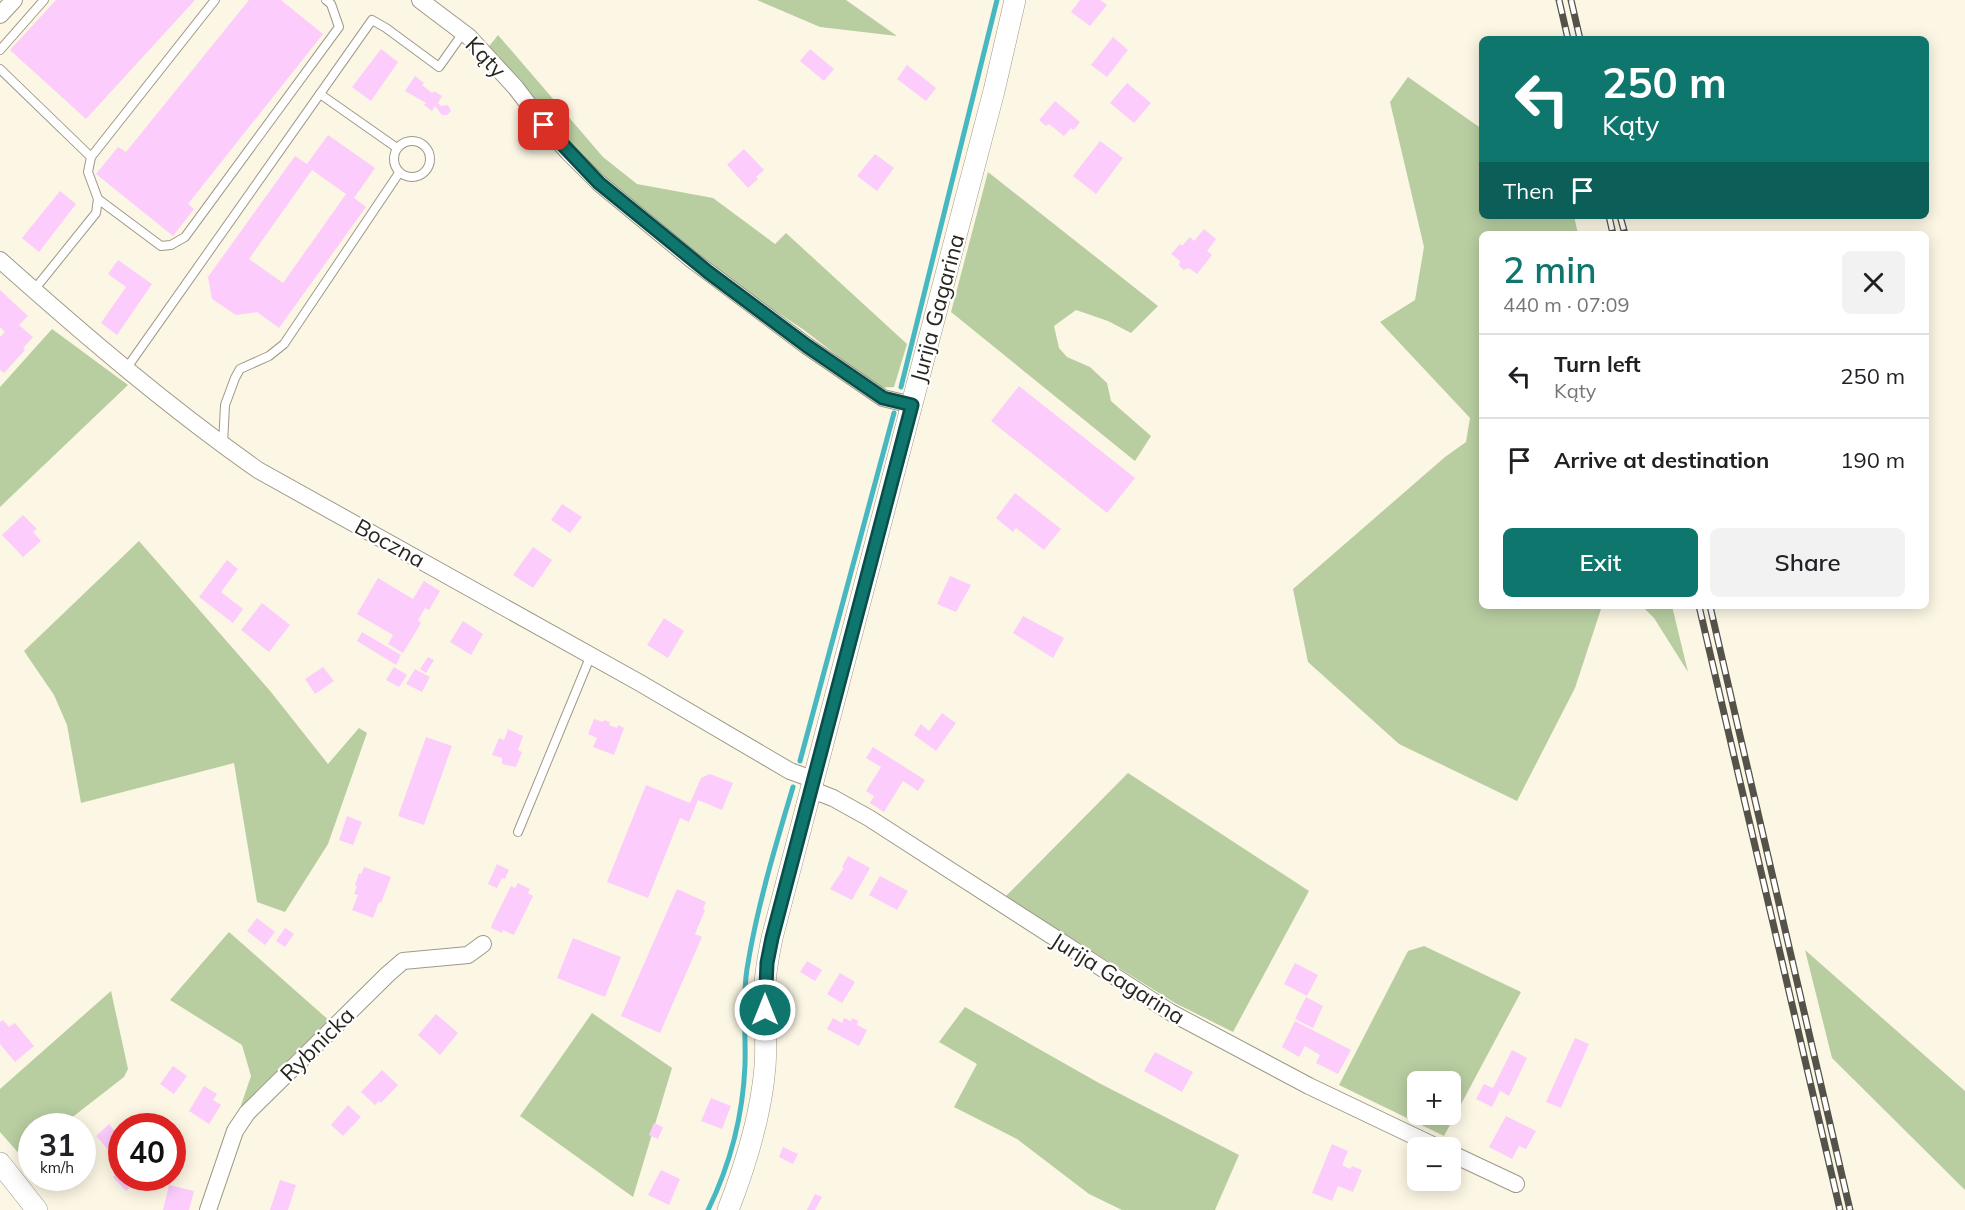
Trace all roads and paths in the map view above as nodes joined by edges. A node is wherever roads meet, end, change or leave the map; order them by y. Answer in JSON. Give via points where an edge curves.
{"nodes":[{"id":1,"x":14,"y":0,"type":"edge"},
{"id":2,"x":44,"y":0,"type":"edge"},
{"id":3,"x":215,"y":0,"type":"edge"},
{"id":4,"x":326,"y":0,"type":"edge"},
{"id":5,"x":420,"y":0,"type":"edge"},
{"id":6,"x":1016,"y":0,"type":"edge"},
{"id":7,"x":0,"y":15,"type":"edge"},
{"id":8,"x":463,"y":33,"type":"junction"},
{"id":9,"x":0,"y":50,"type":"edge"},
{"id":10,"x":0,"y":69,"type":"edge"},
{"id":11,"x":320,"y":94,"type":"junction"},
{"id":12,"x":396,"y":148,"type":"junction"},
{"id":13,"x":91,"y":157,"type":"junction"},
{"id":14,"x":399,"y":173,"type":"junction"},
{"id":15,"x":98,"y":199,"type":"junction"},
{"id":16,"x":0,"y":260,"type":"edge"},
{"id":17,"x":34,"y":290,"type":"junction"},
{"id":18,"x":126,"y":369,"type":"junction"},
{"id":19,"x":912,"y":405,"type":"junction"},
{"id":20,"x":223,"y":445,"type":"junction"},
{"id":21,"x":591,"y":655,"type":"junction"},
{"id":22,"x":811,"y":784,"type":"junction"},
{"id":23,"x":518,"y":832,"type":"dead end"},
{"id":24,"x":483,"y":944,"type":"dead end"},
{"id":25,"x":1416,"y":1137,"type":"edge"},
{"id":26,"x":1461,"y":1158,"type":"edge"},
{"id":27,"x":0,"y":1163,"type":"edge"},
{"id":28,"x":1516,"y":1184,"type":"dead end"},
{"id":29,"x":37,"y":1210,"type":"edge"},
{"id":30,"x":208,"y":1210,"type":"edge"},
{"id":31,"x":728,"y":1210,"type":"edge"}],
"edges":[{"from":1,"to":7,"type":"street"},
{"from":2,"to":9,"type":"lane"},
{"from":3,"to":13,"type":"lane"},
{"from":4,"to":15,"type":"lane","via":[[339,27],[185,237],[161,246]]},
{"from":5,"to":8,"type":"street","name":"Kąty"},
{"from":6,"to":19,"type":"street","name":"Jurija Gagarina"},
{"from":8,"to":11,"type":"lane","via":[[439,67],[372,20]]},
{"from":8,"to":19,"type":"street","name":"Kąty","via":[[599,183],[807,346],[883,398]]},
{"from":10,"to":13,"type":"lane"},
{"from":11,"to":12,"type":"lane"},
{"from":11,"to":18,"type":"lane"},
{"from":12,"to":14,"type":"lane","via":[[393,163]]},
{"from":12,"to":14,"type":"lane","via":[[403,142],[415,141],[426,147],[430,158],[422,174],[410,177]]},
{"from":13,"to":15,"type":"lane","via":[[88,172]]},
{"from":14,"to":20,"type":"lane","via":[[284,344],[269,356],[240,369],[228,391]]},
{"from":15,"to":17,"type":"lane","via":[[96,213]]},
{"from":16,"to":17,"type":"street","name":"Boczna"},
{"from":17,"to":18,"type":"street","name":"Boczna"},
{"from":18,"to":20,"type":"street","name":"Boczna"},
{"from":19,"to":22,"type":"street","name":"Jurija Gagarina"},
{"from":20,"to":21,"type":"street","name":"Boczna","via":[[258,470]]},
{"from":21,"to":22,"type":"street","name":"Boczna"},
{"from":21,"to":23,"type":"lane"},
{"from":22,"to":25,"type":"street","name":"Jurija Gagarina","via":[[1170,1012]]},
{"from":22,"to":31,"type":"street","name":"Jurija Gagarina","via":[[767,963],[761,1103]]},
{"from":24,"to":30,"type":"street","name":"Rybnicka","via":[[468,955],[403,961],[388,974],[247,1113],[236,1131]]},
{"from":26,"to":28,"type":"street"},
{"from":27,"to":29,"type":"street"}]}
